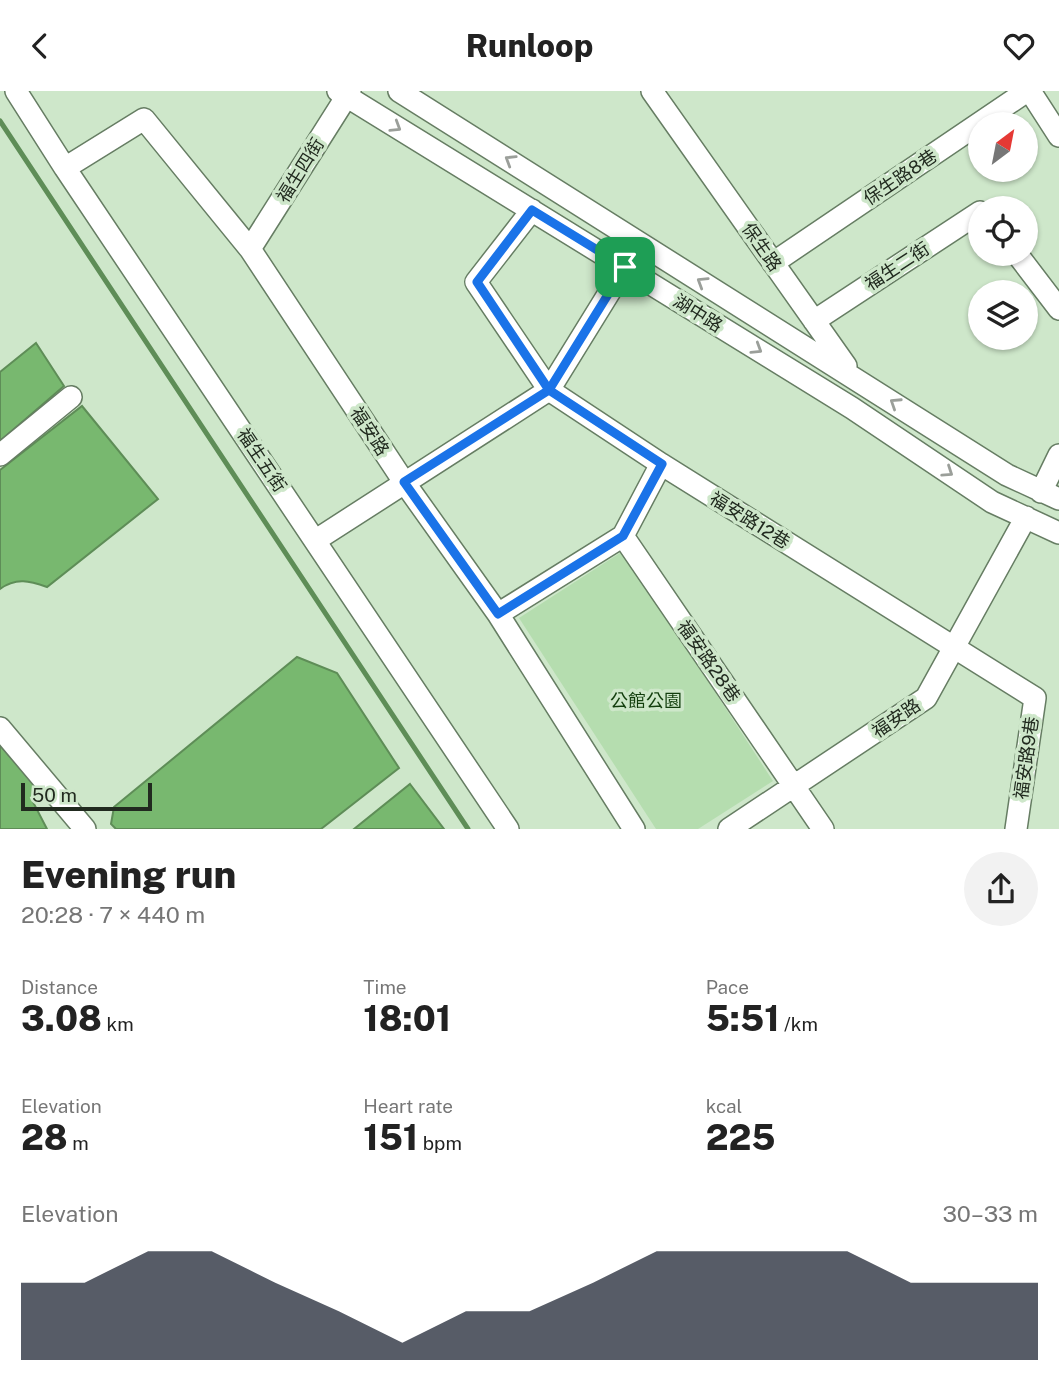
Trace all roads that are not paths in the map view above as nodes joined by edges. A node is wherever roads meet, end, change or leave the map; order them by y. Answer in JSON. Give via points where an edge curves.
{"nodes":[{"id":1,"x":16,"y":91,"type":"edge"},
{"id":2,"x":399,"y":91,"type":"edge"},
{"id":3,"x":652,"y":91,"type":"edge"},
{"id":4,"x":1028,"y":91,"type":"edge"},
{"id":5,"x":345,"y":93,"type":"edge"},
{"id":6,"x":1059,"y":136,"type":"edge"},
{"id":7,"x":65,"y":168,"type":"junction"},
{"id":8,"x":532,"y":210,"type":"junction"},
{"id":9,"x":968,"y":220,"type":"edge"},
{"id":10,"x":250,"y":249,"type":"junction"},
{"id":11,"x":773,"y":263,"type":"junction"},
{"id":12,"x":1026,"y":266,"type":"edge"},
{"id":13,"x":625,"y":267,"type":"junction"},
{"id":14,"x":1059,"y":309,"type":"edge"},
{"id":15,"x":814,"y":321,"type":"junction"},
{"id":16,"x":853,"y":376,"type":"junction"},
{"id":17,"x":549,"y":390,"type":"junction"},
{"id":18,"x":71,"y":397,"type":"dead end"},
{"id":19,"x":852,"y":408,"type":"junction"},
{"id":20,"x":0,"y":455,"type":"edge"},
{"id":21,"x":1059,"y":455,"type":"edge"},
{"id":22,"x":662,"y":464,"type":"junction"},
{"id":23,"x":404,"y":482,"type":"junction"},
{"id":24,"x":1050,"y":496,"type":"edge"},
{"id":25,"x":1026,"y":517,"type":"junction"},
{"id":26,"x":1059,"y":533,"type":"edge"},
{"id":27,"x":623,"y":536,"type":"junction"},
{"id":28,"x":316,"y":540,"type":"junction"},
{"id":29,"x":498,"y":614,"type":"junction"},
{"id":30,"x":954,"y":646,"type":"junction"},
{"id":31,"x":0,"y":727,"type":"edge"},
{"id":32,"x":794,"y":786,"type":"junction"},
{"id":33,"x":85,"y":829,"type":"edge"},
{"id":34,"x":508,"y":829,"type":"edge"},
{"id":35,"x":634,"y":829,"type":"edge"},
{"id":36,"x":729,"y":829,"type":"edge"},
{"id":37,"x":823,"y":829,"type":"edge"},
{"id":38,"x":1016,"y":829,"type":"edge"}],
"edges":[{"from":1,"to":7,"type":"street","name":"福生五街"},
{"from":16,"to":2,"type":"street","name":"湖中路","one_way":true},
{"from":3,"to":11,"type":"street","name":"保生路"},
{"from":4,"to":6,"type":"street"},
{"from":4,"to":11,"type":"street","name":"保生路8巷"},
{"from":5,"to":8,"type":"street","name":"湖中路","one_way":true},
{"from":5,"to":10,"type":"street","name":"福生四街"},
{"from":7,"to":10,"type":"street","name":"福安路","via":[[144,119]]},
{"from":7,"to":28,"type":"street","name":"福生五街"},
{"from":8,"to":13,"type":"street","name":"湖中路"},
{"from":8,"to":17,"type":"street","via":[[477,282]]},
{"from":9,"to":15,"type":"street","name":"福生二街"},
{"from":10,"to":23,"type":"street","name":"福安路"},
{"from":11,"to":15,"type":"street","name":"保生路"},
{"from":12,"to":14,"type":"street"},
{"from":13,"to":17,"type":"street"},
{"from":13,"to":19,"type":"street","name":"湖中路","one_way":true},
{"from":15,"to":16,"type":"street","name":"保生路"},
{"from":16,"to":19,"type":"street"},
{"from":24,"to":16,"type":"street","name":"湖中路","one_way":true,"via":[[1007,475]]},
{"from":17,"to":22,"type":"street","name":"福安路12巷"},
{"from":17,"to":23,"type":"street"},
{"from":18,"to":20,"type":"street"},
{"from":19,"to":25,"type":"street","name":"湖中路","one_way":true,"via":[[992,502]]},
{"from":21,"to":24,"type":"street"},
{"from":22,"to":27,"type":"street"},
{"from":22,"to":30,"type":"street","name":"福安路12巷"},
{"from":23,"to":28,"type":"street"},
{"from":23,"to":29,"type":"street","name":"福安路"},
{"from":25,"to":26,"type":"street","name":"湖中路"},
{"from":25,"to":30,"type":"street","name":"福安路"},
{"from":27,"to":29,"type":"street"},
{"from":27,"to":32,"type":"street","name":"福安路28巷"},
{"from":28,"to":34,"type":"street","name":"福生五街"},
{"from":29,"to":35,"type":"street","name":"福安路"},
{"from":30,"to":32,"type":"street","name":"福安路","via":[[926,698]]},
{"from":30,"to":38,"type":"street","name":"福安路9巷","via":[[1035,698]]},
{"from":31,"to":33,"type":"street"},
{"from":32,"to":36,"type":"street","name":"福安路"},
{"from":32,"to":37,"type":"street","name":"福安路28巷"}]}
